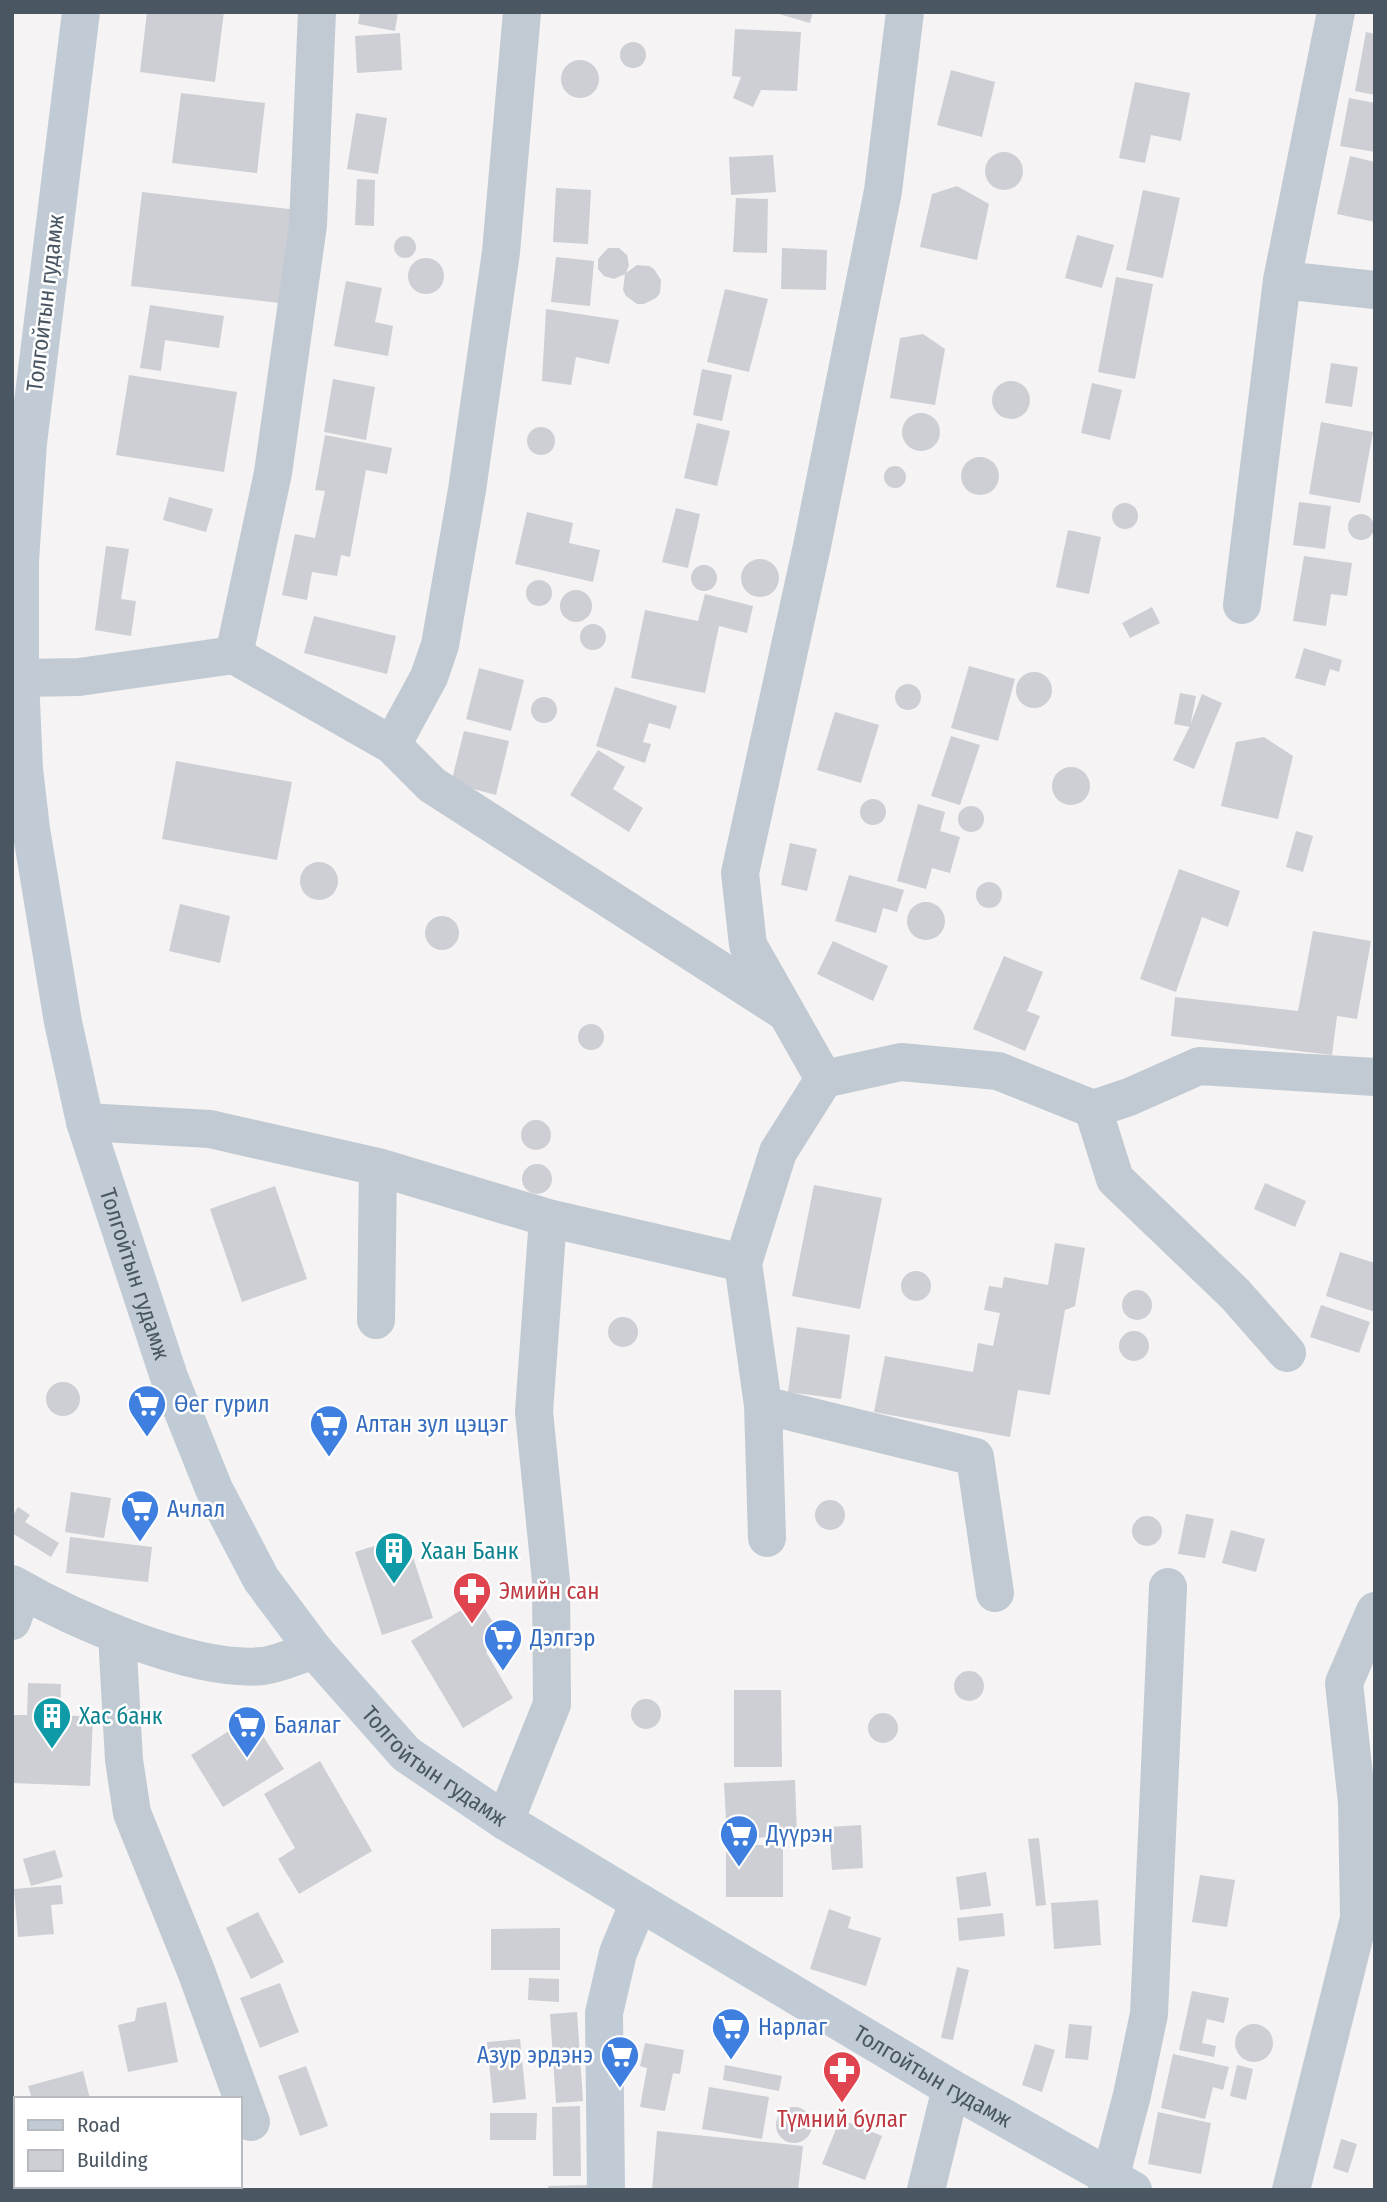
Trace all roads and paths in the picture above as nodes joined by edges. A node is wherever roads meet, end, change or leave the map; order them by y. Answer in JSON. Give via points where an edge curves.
{"nodes":[{"id":1,"x":81,"y":12,"type":"edge"},
{"id":2,"x":317,"y":12,"type":"edge"},
{"id":3,"x":522,"y":12,"type":"edge"},
{"id":4,"x":905,"y":12,"type":"edge"},
{"id":5,"x":1336,"y":12,"type":"edge"},
{"id":6,"x":1282,"y":280,"type":"junction"},
{"id":7,"x":1375,"y":290,"type":"edge"},
{"id":8,"x":1242,"y":605,"type":"dead end"},
{"id":9,"x":234,"y":655,"type":"junction"},
{"id":10,"x":20,"y":678,"type":"junction"},
{"id":11,"x":391,"y":745,"type":"junction"},
{"id":12,"x":22,"y":828,"type":"edge"},
{"id":13,"x":786,"y":1012,"type":"junction"},
{"id":14,"x":1375,"y":1077,"type":"edge"},
{"id":15,"x":824,"y":1079,"type":"junction"},
{"id":16,"x":1093,"y":1109,"type":"junction"},
{"id":17,"x":85,"y":1122,"type":"junction"},
{"id":18,"x":377,"y":1167,"type":"junction"},
{"id":19,"x":548,"y":1218,"type":"junction"},
{"id":20,"x":743,"y":1263,"type":"junction"},
{"id":21,"x":376,"y":1320,"type":"dead end"},
{"id":22,"x":1287,"y":1353,"type":"dead end"},
{"id":23,"x":763,"y":1405,"type":"junction"},
{"id":24,"x":767,"y":1538,"type":"dead end"},
{"id":25,"x":1168,"y":1587,"type":"dead end"},
{"id":26,"x":995,"y":1593,"type":"dead end"},
{"id":27,"x":16,"y":1598,"type":"edge"},
{"id":28,"x":1375,"y":1611,"type":"edge"},
{"id":29,"x":117,"y":1635,"type":"junction"},
{"id":30,"x":314,"y":1650,"type":"junction"},
{"id":31,"x":505,"y":1821,"type":"junction"},
{"id":32,"x":639,"y":1902,"type":"junction"},
{"id":33,"x":951,"y":2088,"type":"junction"},
{"id":34,"x":242,"y":2097,"type":"edge"},
{"id":35,"x":242,"y":2097,"type":"edge"},
{"id":36,"x":251,"y":2122,"type":"dead end"},
{"id":37,"x":1117,"y":2185,"type":"edge"},
{"id":38,"x":606,"y":2190,"type":"edge"},
{"id":39,"x":926,"y":2190,"type":"edge"},
{"id":40,"x":1291,"y":2190,"type":"edge"}],
"edges":[{"from":1,"to":10,"type":"main road","name":"Толгойтын гудамж","via":[[28,443],[20,561]]},
{"from":2,"to":9,"type":"street","via":[[308,225],[273,472]]},
{"from":3,"to":11,"type":"street","via":[[501,252],[440,645],[429,677]]},
{"from":4,"to":13,"type":"street","via":[[883,191],[812,547],[740,873],[748,945]]},
{"from":5,"to":6,"type":"street"},
{"from":6,"to":7,"type":"street"},
{"from":6,"to":8,"type":"street"},
{"from":9,"to":10,"type":"street","via":[[79,677]]},
{"from":9,"to":11,"type":"street"},
{"from":10,"to":12,"type":"main road","name":"Толгойтын гудамж"},
{"from":11,"to":13,"type":"street","via":[[432,785]]},
{"from":12,"to":17,"type":"main road","name":"Толгойтын гудамж"},
{"from":13,"to":15,"type":"street"},
{"from":14,"to":16,"type":"street","via":[[1199,1066]]},
{"from":15,"to":16,"type":"street","via":[[901,1062],[998,1071]]},
{"from":15,"to":20,"type":"street","via":[[778,1152]]},
{"from":16,"to":22,"type":"street","via":[[1115,1179],[1235,1294]]},
{"from":17,"to":18,"type":"street","via":[[210,1129]]},
{"from":17,"to":30,"type":"main road","name":"Толгойтын гудамж","via":[[169,1377],[215,1489],[261,1580]]},
{"from":18,"to":19,"type":"street"},
{"from":18,"to":21,"type":"street"},
{"from":19,"to":20,"type":"street"},
{"from":19,"to":31,"type":"street","via":[[534,1412],[551,1581],[552,1704]]},
{"from":20,"to":23,"type":"street"},
{"from":23,"to":24,"type":"street"},
{"from":23,"to":26,"type":"street","via":[[975,1457]]},
{"from":25,"to":37,"type":"street","via":[[1149,2014]]},
{"from":27,"to":29,"type":"street"},
{"from":28,"to":40,"type":"street","via":[[1344,1683],[1357,1803],[1359,1918]]},
{"from":29,"to":30,"type":"street","via":[[183,1656],[231,1665],[265,1666]]},
{"from":29,"to":34,"type":"street","via":[[124,1760],[132,1813]]},
{"from":30,"to":31,"type":"main road","name":"Толгойтын гудамж","via":[[406,1754]]},
{"from":31,"to":32,"type":"main road","name":"Толгойтын гудамж"},
{"from":32,"to":33,"type":"main road","name":"Толгойтын гудамж"},
{"from":32,"to":38,"type":"main road","via":[[618,1953],[604,2013]]},
{"from":33,"to":37,"type":"main road","name":"Толгойтын гудамж"},
{"from":33,"to":39,"type":"street"},
{"from":35,"to":36,"type":"street"}]}
